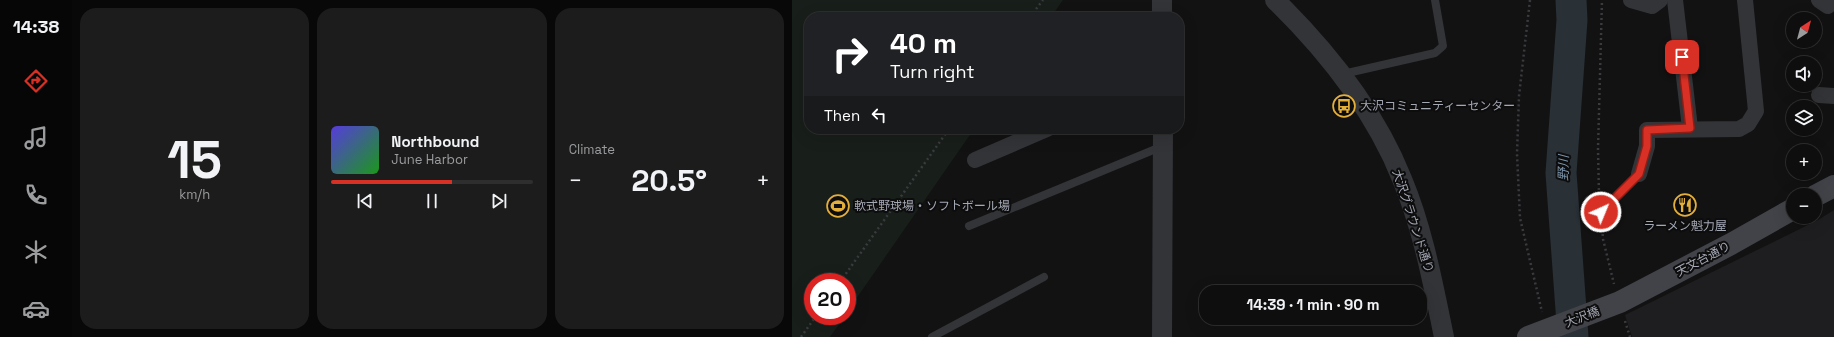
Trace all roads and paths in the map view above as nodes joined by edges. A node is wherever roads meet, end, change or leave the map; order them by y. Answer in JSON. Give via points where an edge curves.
{"nodes":[{"id":1,"x":1043,"y":0,"type":"edge"},
{"id":2,"x":1162,"y":0,"type":"edge"},
{"id":3,"x":1275,"y":0,"type":"edge"},
{"id":4,"x":1434,"y":0,"type":"edge"},
{"id":5,"x":1530,"y":0,"type":"edge"},
{"id":6,"x":1602,"y":0,"type":"edge"},
{"id":7,"x":1631,"y":0,"type":"edge"},
{"id":8,"x":1660,"y":0,"type":"edge"},
{"id":9,"x":1675,"y":0,"type":"edge"},
{"id":10,"x":1745,"y":0,"type":"edge"},
{"id":11,"x":1819,"y":0,"type":"edge"},
{"id":12,"x":1833,"y":0,"type":"edge"},
{"id":13,"x":1034,"y":12,"type":"edge"},
{"id":14,"x":1162,"y":12,"type":"edge"},
{"id":15,"x":1342,"y":74,"type":"junction"},
{"id":16,"x":1690,"y":128,"type":"junction"},
{"id":17,"x":945,"y":134,"type":"edge"},
{"id":18,"x":1035,"y":134,"type":"edge"},
{"id":19,"x":1163,"y":138,"type":"edge"},
{"id":20,"x":975,"y":160,"type":"dead end"},
{"id":21,"x":1639,"y":174,"type":"joint"},
{"id":22,"x":1834,"y":186,"type":"edge"},
{"id":23,"x":1822,"y":192,"type":"edge"},
{"id":24,"x":1601,"y":212,"type":"junction"},
{"id":25,"x":1786,"y":213,"type":"edge"},
{"id":26,"x":969,"y":226,"type":"dead end"},
{"id":27,"x":846,"y":273,"type":"edge"},
{"id":28,"x":1044,"y":277,"type":"dead end"},
{"id":29,"x":1616,"y":304,"type":"junction"},
{"id":30,"x":810,"y":325,"type":"edge"},
{"id":31,"x":1542,"y":332,"type":"edge"},
{"id":32,"x":801,"y":337,"type":"edge"},
{"id":33,"x":932,"y":337,"type":"edge"},
{"id":34,"x":1162,"y":337,"type":"edge"},
{"id":35,"x":1444,"y":337,"type":"edge"}],
"edges":[{"from":1,"to":13,"type":"path"},
{"from":2,"to":14,"type":"street"},
{"from":3,"to":15,"type":"street","name":"大沢グラウンド通り"},
{"from":4,"to":15,"type":"lane","via":[[1443,46],[1435,53]]},
{"from":5,"to":31,"type":"path","via":[[1519,96],[1517,154],[1520,218]]},
{"from":6,"to":24,"type":"path","via":[[1598,149]]},
{"from":7,"to":8,"type":"street","via":[[1652,6]]},
{"from":9,"to":16,"type":"street"},
{"from":10,"to":16,"type":"street","via":[[1756,111],[1748,124],[1739,129]]},
{"from":11,"to":12,"type":"street","via":[[1828,6]]},
{"from":15,"to":35,"type":"street","name":"大沢グラウンド通り","via":[[1362,103],[1402,179],[1431,274]]},
{"from":16,"to":21,"type":"street","via":[[1647,130],[1647,146]]},
{"from":17,"to":27,"type":"path"},
{"from":18,"to":20,"type":"street"},
{"from":19,"to":26,"type":"lane"},
{"from":19,"to":34,"type":"street"},
{"from":21,"to":24,"type":"lane"},
{"from":22,"to":23,"type":"main road"},
{"from":24,"to":29,"type":"path","via":[[1603,239]]},
{"from":25,"to":29,"type":"main road","name":"天文台通り"},
{"from":28,"to":33,"type":"lane"},
{"from":29,"to":31,"type":"main road","name":"大沢橋"},
{"from":30,"to":32,"type":"path"}]}
